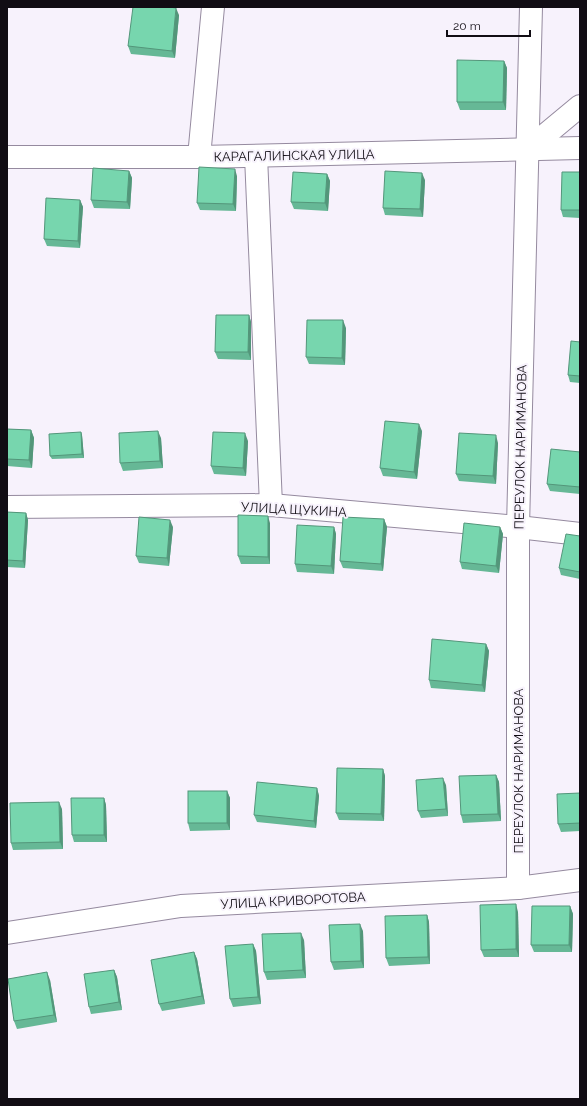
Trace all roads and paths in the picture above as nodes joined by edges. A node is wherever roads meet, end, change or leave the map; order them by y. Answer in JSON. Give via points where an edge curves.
{"nodes":[{"id":1,"x":213,"y":7,"type":"edge"},
{"id":2,"x":531,"y":7,"type":"edge"},
{"id":3,"x":580,"y":106,"type":"edge"},
{"id":4,"x":580,"y":148,"type":"edge"},
{"id":5,"x":527,"y":150,"type":"junction"},
{"id":6,"x":256,"y":156,"type":"junction"},
{"id":7,"x":7,"y":157,"type":"edge"},
{"id":8,"x":199,"y":157,"type":"junction"},
{"id":9,"x":271,"y":505,"type":"junction"},
{"id":10,"x":7,"y":507,"type":"edge"},
{"id":11,"x":518,"y":527,"type":"junction"},
{"id":12,"x":580,"y":534,"type":"edge"},
{"id":13,"x":580,"y":880,"type":"edge"},
{"id":14,"x":518,"y":888,"type":"junction"},
{"id":15,"x":7,"y":933,"type":"edge"}],
"edges":[{"from":1,"to":8,"type":"street"},
{"from":2,"to":5,"type":"street","name":"ПЕРЕУЛОК НАРИМАНОВА"},
{"from":3,"to":5,"type":"street"},
{"from":4,"to":5,"type":"street","name":"КАРАГАЛИНСКАЯ УЛИЦА"},
{"from":5,"to":6,"type":"street","name":"КАРАГАЛИНСКАЯ УЛИЦА"},
{"from":5,"to":11,"type":"street","name":"ПЕРЕУЛОК НАРИМАНОВА"},
{"from":6,"to":8,"type":"street","name":"КАРАГАЛИНСКАЯ УЛИЦА"},
{"from":6,"to":9,"type":"street"},
{"from":7,"to":8,"type":"street","name":"КАРАГАЛИНСКАЯ УЛИЦА"},
{"from":9,"to":10,"type":"street","name":"УЛИЦА ЩУКИНА"},
{"from":9,"to":11,"type":"street","name":"УЛИЦА ЩУКИНА"},
{"from":11,"to":12,"type":"street","name":"УЛИЦА ЩУКИНА"},
{"from":11,"to":14,"type":"street","name":"ПЕРЕУЛОК НАРИМАНОВА"},
{"from":13,"to":14,"type":"street","name":"УЛИЦА КРИВОРОТОВА"},
{"from":14,"to":15,"type":"street","name":"УЛИЦА КРИВОРОТОВА","via":[[181,906]]}]}
